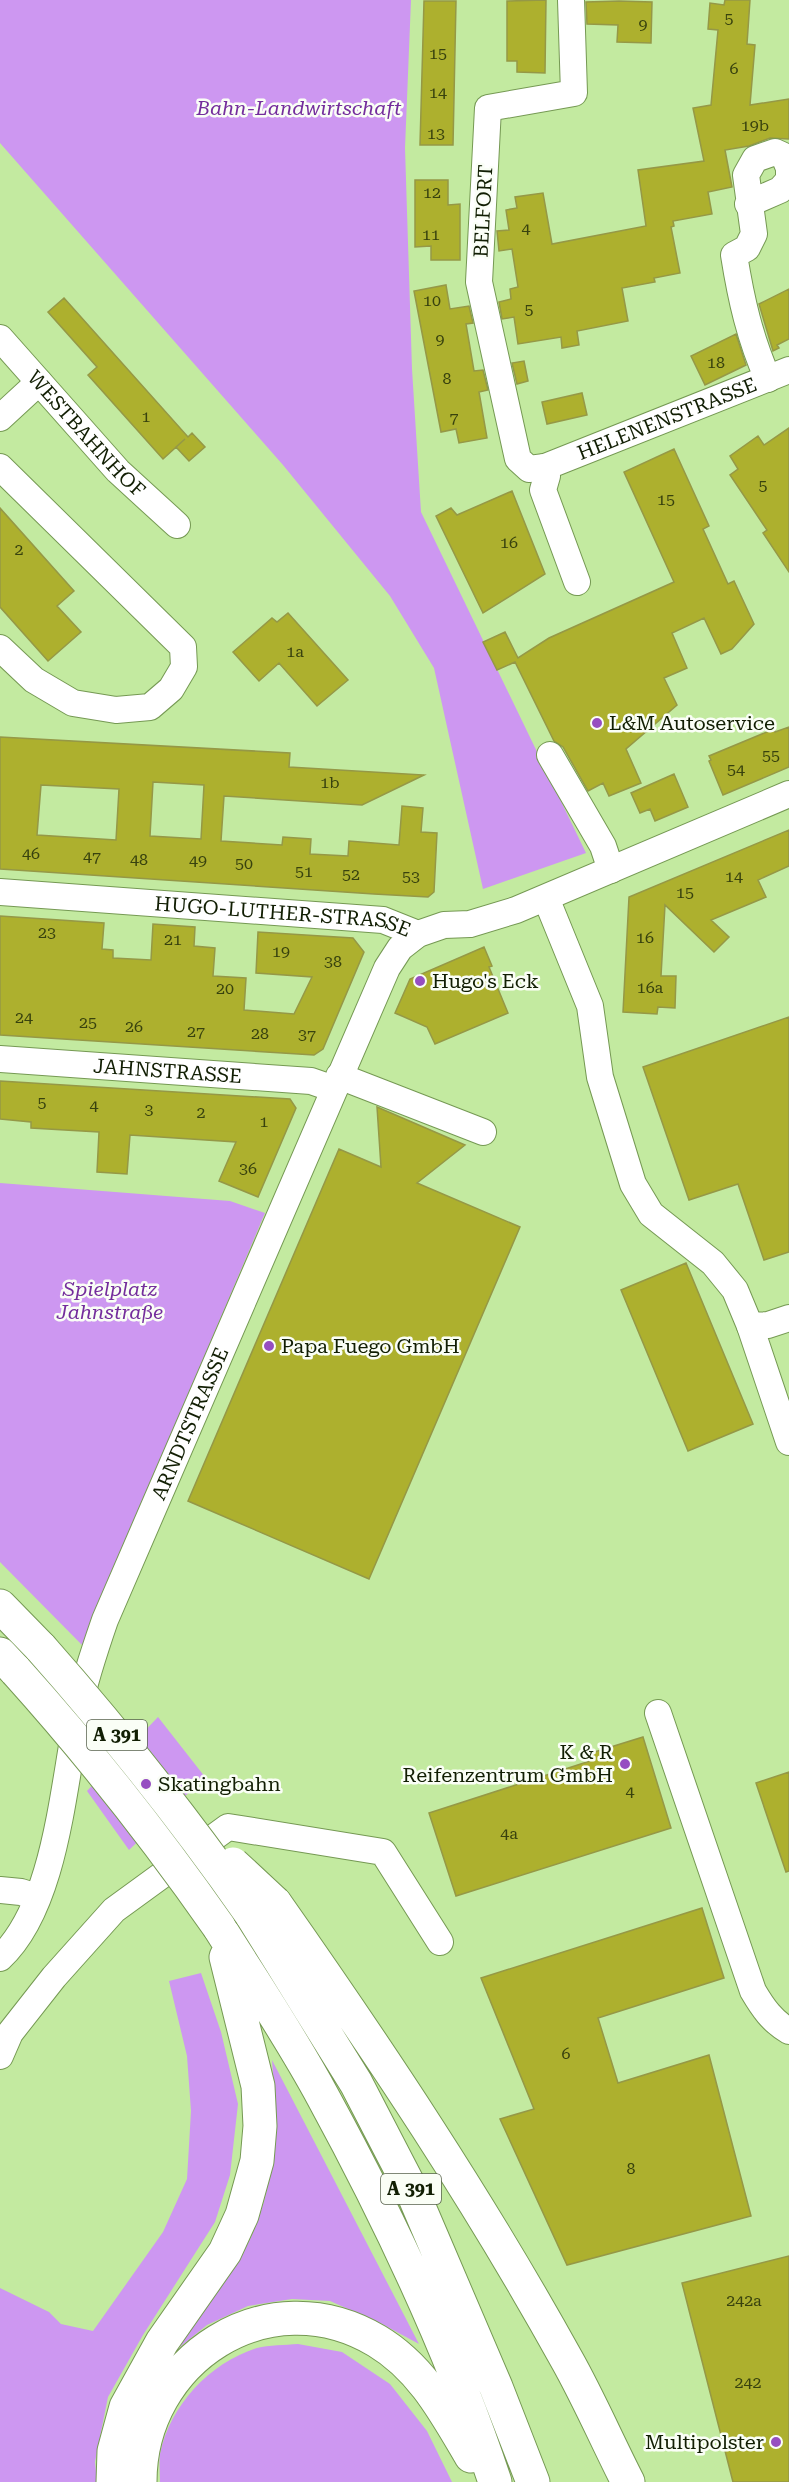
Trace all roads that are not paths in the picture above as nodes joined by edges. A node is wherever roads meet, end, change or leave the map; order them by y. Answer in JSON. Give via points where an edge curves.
{"nodes":[{"id":1,"x":571,"y":0,"type":"edge"},
{"id":2,"x":748,"y":204,"type":"dead end"},
{"id":3,"x":0,"y":338,"type":"edge"},
{"id":4,"x":779,"y":374,"type":"edge"},
{"id":5,"x":39,"y":382,"type":"junction"},
{"id":6,"x":0,"y":418,"type":"edge"},
{"id":7,"x":0,"y":467,"type":"edge"},
{"id":8,"x":545,"y":467,"type":"junction"},
{"id":9,"x":177,"y":525,"type":"dead end"},
{"id":10,"x":577,"y":582,"type":"dead end"},
{"id":11,"x":0,"y":648,"type":"edge"},
{"id":12,"x":550,"y":755,"type":"dead end"},
{"id":13,"x":789,"y":794,"type":"edge"},
{"id":14,"x":611,"y":870,"type":"junction"},
{"id":15,"x":0,"y":892,"type":"edge"},
{"id":16,"x":546,"y":898,"type":"junction"},
{"id":17,"x":418,"y":934,"type":"junction"},
{"id":18,"x":0,"y":1059,"type":"edge"},
{"id":19,"x":336,"y":1083,"type":"junction"},
{"id":20,"x":483,"y":1132,"type":"dead end"},
{"id":21,"x":789,"y":1318,"type":"edge"},
{"id":22,"x":750,"y":1326,"type":"junction"},
{"id":23,"x":782,"y":1400,"type":"edge"},
{"id":24,"x":789,"y":1442,"type":"edge"},
{"id":25,"x":0,"y":1606,"type":"edge"},
{"id":26,"x":8,"y":1662,"type":"edge"},
{"id":27,"x":658,"y":1713,"type":"dead end"},
{"id":28,"x":0,"y":1890,"type":"edge"},
{"id":29,"x":38,"y":1897,"type":"junction"},
{"id":30,"x":263,"y":1908,"type":"junction"},
{"id":31,"x":219,"y":1927,"type":"junction"},
{"id":32,"x":440,"y":1942,"type":"dead end"},
{"id":33,"x":0,"y":1958,"type":"edge"},
{"id":34,"x":789,"y":2031,"type":"edge"},
{"id":35,"x":0,"y":2056,"type":"edge"},
{"id":36,"x":113,"y":2482,"type":"edge"},
{"id":37,"x":140,"y":2482,"type":"edge"},
{"id":38,"x":486,"y":2482,"type":"edge"},
{"id":39,"x":495,"y":2482,"type":"edge"},
{"id":40,"x":533,"y":2482,"type":"edge"},
{"id":41,"x":628,"y":2482,"type":"edge"}],
"edges":[{"from":1,"to":8,"type":"street","name":"BELFORT","via":[[574,93],[488,108],[479,282],[518,459],[529,469]]},
{"from":2,"to":4,"type":"street","via":[[754,234],[747,248],[734,255],[742,307],[756,352]]},
{"from":3,"to":5,"type":"street","name":"WESTBAHNHOF"},
{"from":4,"to":8,"type":"street","name":"HELENENSTRASSE"},
{"from":5,"to":6,"type":"street"},
{"from":5,"to":9,"type":"street","name":"WESTBAHNHOF","via":[[118,471]]},
{"from":7,"to":11,"type":"street","via":[[183,647],[184,667],[171,689],[150,707],[116,710],[73,703],[34,680]]},
{"from":8,"to":10,"type":"street","via":[[543,490]]},
{"from":12,"to":14,"type":"street","via":[[603,846]]},
{"from":13,"to":14,"type":"street","name":"HUGO-LUTHER-STRASSE"},
{"from":14,"to":16,"type":"street","name":"HUGO-LUTHER-STRASSE"},
{"from":15,"to":17,"type":"street","name":"HUGO-LUTHER-STRASSE","via":[[383,920]]},
{"from":16,"to":17,"type":"street","name":"HUGO-LUTHER-STRASSE","via":[[495,917],[470,924],[444,925]]},
{"from":16,"to":22,"type":"street","via":[[590,1006],[600,1077],[633,1184],[651,1214],[713,1263],[735,1290]]},
{"from":17,"to":19,"type":"street","name":"ARNDTSTRASSE","via":[[400,948],[387,968]]},
{"from":18,"to":19,"type":"street","name":"JAHNSTRASSE"},
{"from":19,"to":20,"type":"street","name":"JAHNSTRASSE"},
{"from":19,"to":29,"type":"street","name":"ARNDTSTRASSE","via":[[105,1620],[84,1684],[50,1858]]},
{"from":21,"to":22,"type":"street"},
{"from":22,"to":23,"type":"street"},
{"from":23,"to":24,"type":"street"},
{"from":25,"to":30,"type":"highway","number":"A 391","bridge":true,"via":[[41,1648],[188,1826]]},
{"from":26,"to":31,"type":"highway","number":"A 391","bridge":true,"via":[[109,1778]]},
{"from":27,"to":34,"type":"street","via":[[753,1991],[763,2009]]},
{"from":28,"to":29,"type":"street"},
{"from":29,"to":33,"type":"street","name":"ARNDTSTRASSE","via":[[17,1938]]},
{"from":30,"to":40,"type":"highway","number":"A 391","via":[[413,2193]]},
{"from":30,"to":41,"type":"highway","via":[[378,2051],[459,2175],[568,2361]]},
{"from":31,"to":36,"type":"highway","via":[[258,2086],[257,2161],[242,2215],[225,2252],[162,2342],[126,2407],[114,2451]]},
{"from":31,"to":39,"type":"highway","number":"A 391","via":[[322,2095],[383,2213],[469,2406]]},
{"from":32,"to":35,"type":"street","via":[[383,1852],[228,1827],[114,1910],[10,2033]]},
{"from":37,"to":38,"type":"highway","via":[[141,2459],[152,2417],[183,2368],[213,2342],[232,2332],[256,2324],[301,2318],[354,2329],[395,2353],[434,2394]]}]}
